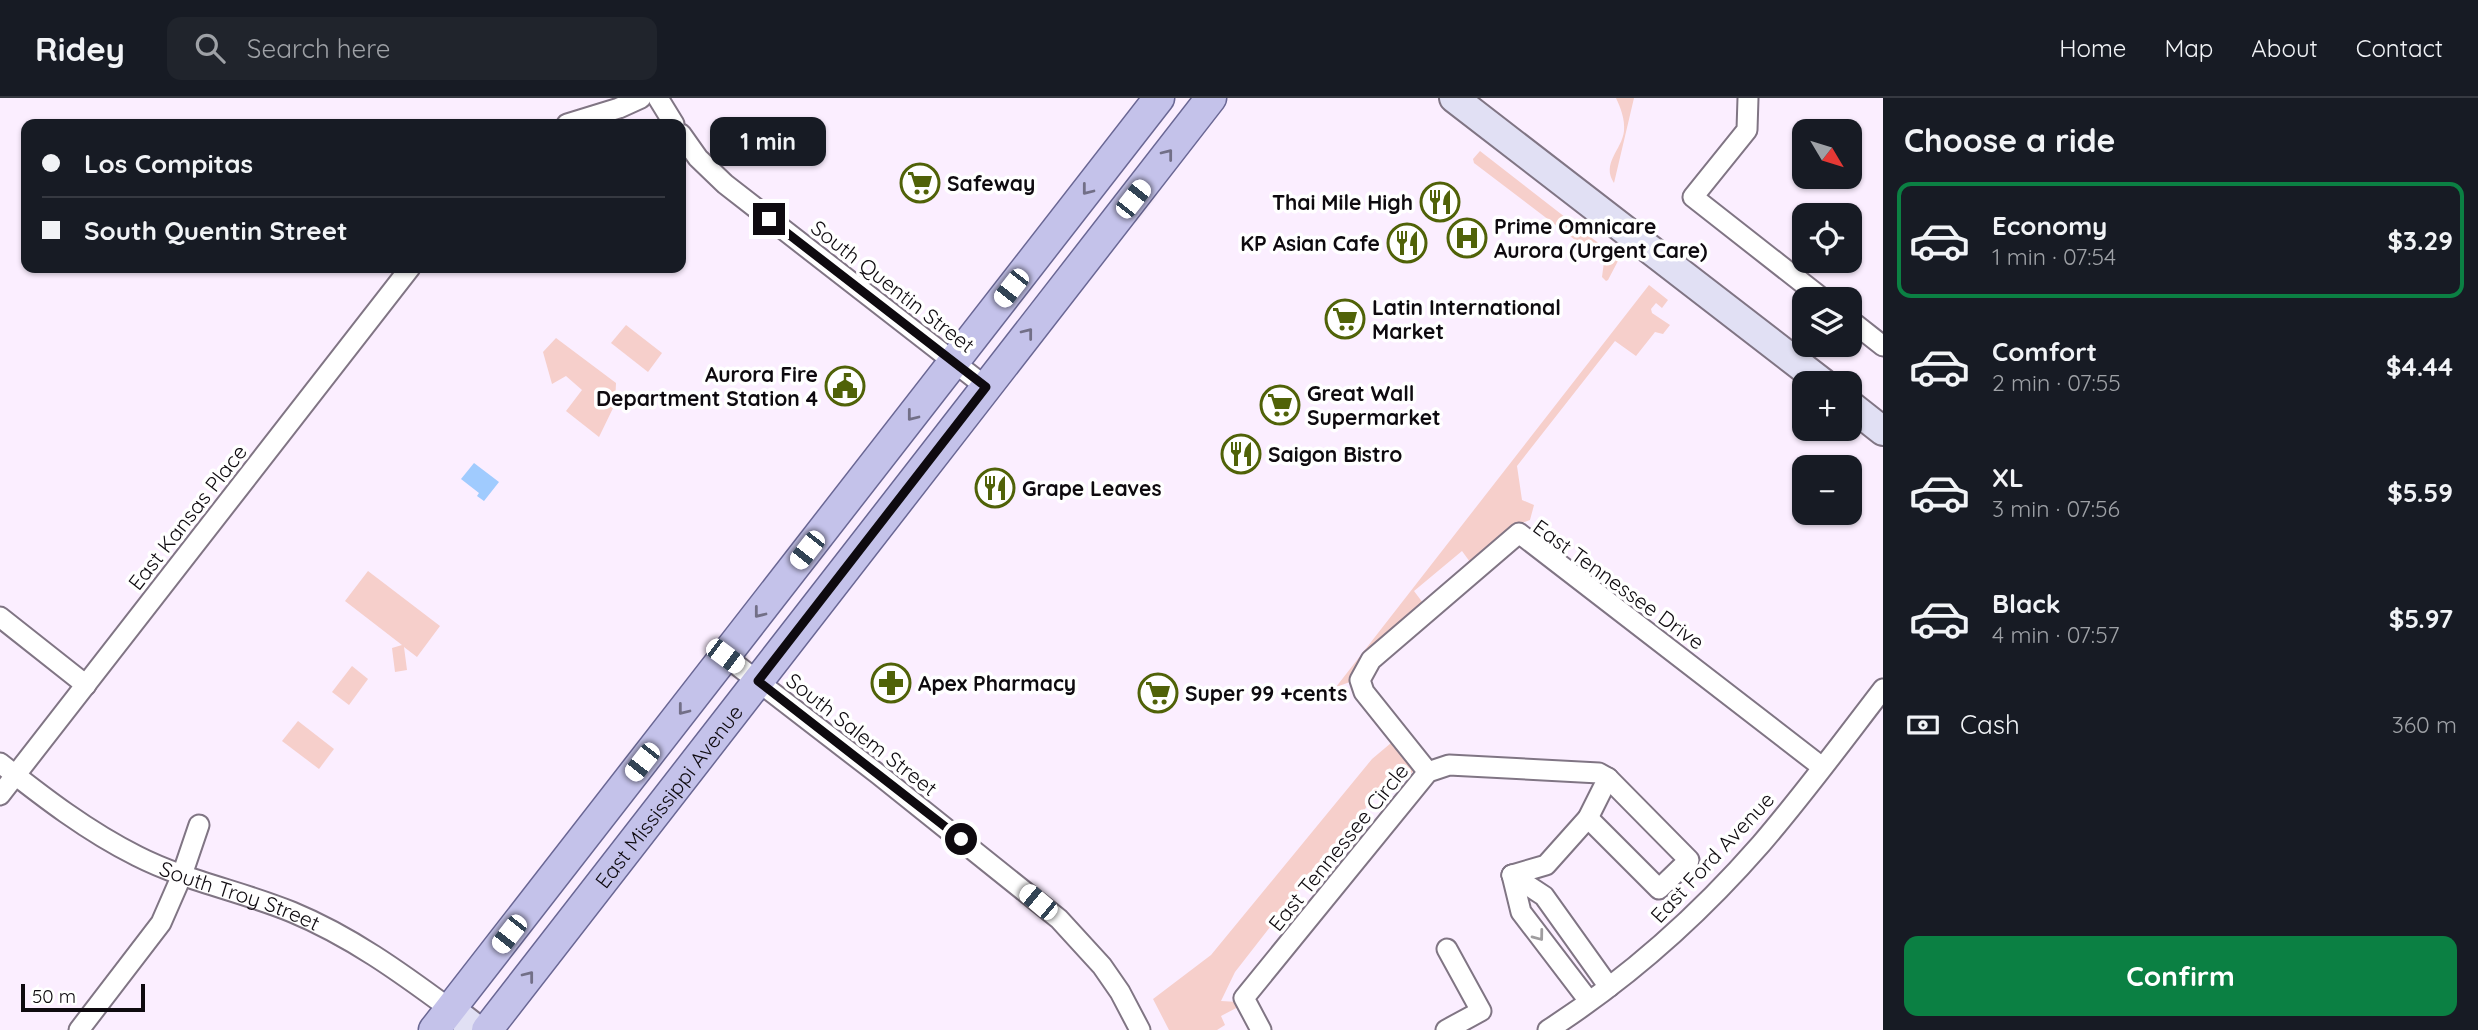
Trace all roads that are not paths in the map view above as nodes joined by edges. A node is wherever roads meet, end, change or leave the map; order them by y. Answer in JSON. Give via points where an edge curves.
{"nodes":[{"id":1,"x":641,"y":98,"type":"edge"},
{"id":2,"x":657,"y":98,"type":"edge"},
{"id":3,"x":1160,"y":98,"type":"edge"},
{"id":4,"x":1211,"y":98,"type":"edge"},
{"id":5,"x":1454,"y":98,"type":"edge"},
{"id":6,"x":1748,"y":98,"type":"edge"},
{"id":7,"x":583,"y":119,"type":"edge"},
{"id":8,"x":671,"y":119,"type":"edge"},
{"id":9,"x":686,"y":141,"type":"edge"},
{"id":10,"x":406,"y":273,"type":"edge"},
{"id":11,"x":1808,"y":287,"type":"edge"},
{"id":12,"x":1862,"y":329,"type":"edge"},
{"id":13,"x":1883,"y":346,"type":"edge"},
{"id":14,"x":954,"y":362,"type":"junction"},
{"id":15,"x":1807,"y":371,"type":"edge"},
{"id":16,"x":986,"y":387,"type":"junction"},
{"id":17,"x":1862,"y":414,"type":"edge"},
{"id":18,"x":1883,"y":431,"type":"edge"},
{"id":19,"x":0,"y":617,"type":"edge"},
{"id":20,"x":725,"y":656,"type":"junction"},
{"id":21,"x":758,"y":681,"type":"junction"},
{"id":22,"x":86,"y":685,"type":"junction"},
{"id":23,"x":1883,"y":689,"type":"edge"},
{"id":24,"x":1822,"y":767,"type":"junction"},
{"id":25,"x":8,"y":769,"type":"edge"},
{"id":26,"x":1429,"y":772,"type":"junction"},
{"id":27,"x":1608,"y":778,"type":"junction"},
{"id":28,"x":0,"y":795,"type":"edge"},
{"id":29,"x":1588,"y":818,"type":"junction"},
{"id":30,"x":200,"y":825,"type":"dead end"},
{"id":31,"x":182,"y":875,"type":"junction"},
{"id":32,"x":1512,"y":875,"type":"junction"},
{"id":33,"x":1447,"y":948,"type":"dead end"},
{"id":34,"x":1609,"y":987,"type":"junction"},
{"id":35,"x":1589,"y":1002,"type":"junction"},
{"id":36,"x":442,"y":1020,"type":"edge"},
{"id":37,"x":79,"y":1030,"type":"edge"},
{"id":38,"x":477,"y":1030,"type":"edge"},
{"id":39,"x":487,"y":1030,"type":"edge"},
{"id":40,"x":1140,"y":1030,"type":"edge"},
{"id":41,"x":1261,"y":1030,"type":"edge"},
{"id":42,"x":1446,"y":1030,"type":"edge"},
{"id":43,"x":1548,"y":1030,"type":"edge"}],
"edges":[{"from":1,"to":7,"type":"street"},
{"from":2,"to":8,"type":"street"},
{"from":3,"to":14,"type":"main road","name":"East Mississippi Avenue","one_way":true},
{"from":16,"to":4,"type":"main road","name":"East Mississippi Avenue","one_way":true},
{"from":5,"to":15,"type":"main road"},
{"from":6,"to":11,"type":"street","via":[[1747,130],[1693,197]]},
{"from":9,"to":14,"type":"street","name":"South Quentin Street","via":[[725,184]]},
{"from":10,"to":22,"type":"street","name":"East Kansas Place"},
{"from":12,"to":13,"type":"street"},
{"from":14,"to":16,"type":"street","name":"South Quentin Street"},
{"from":14,"to":20,"type":"main road","name":"East Mississippi Avenue","one_way":true},
{"from":16,"to":21,"type":"main road","name":"East Mississippi Avenue"},
{"from":17,"to":18,"type":"main road"},
{"from":19,"to":22,"type":"street"},
{"from":20,"to":21,"type":"street","name":"South Salem Street"},
{"from":20,"to":36,"type":"main road","name":"East Mississippi Avenue","one_way":true},
{"from":39,"to":21,"type":"main road","name":"East Mississippi Avenue","one_way":true},
{"from":21,"to":40,"type":"street","name":"South Salem Street","via":[[1059,919],[1102,965]]},
{"from":22,"to":25,"type":"street","name":"East Kansas Place"},
{"from":23,"to":24,"type":"street","name":"East Ford Avenue"},
{"from":24,"to":26,"type":"street","name":"East Tennessee Drive","via":[[1519,533],[1371,660],[1360,680],[1364,692]]},
{"from":24,"to":34,"type":"street","name":"East Ford Avenue","via":[[1732,875]]},
{"from":25,"to":28,"type":"street","name":"East Kansas Place"},
{"from":25,"to":31,"type":"street","name":"South Troy Street","via":[[106,839]]},
{"from":26,"to":27,"type":"street","name":"East Tennessee Circle","via":[[1449,765],[1599,773]]},
{"from":26,"to":41,"type":"street","name":"East Tennessee Circle","via":[[1244,998]]},
{"from":27,"to":29,"type":"street"},
{"from":27,"to":29,"type":"street","via":[[1689,860],[1659,889]]},
{"from":29,"to":32,"type":"street","via":[[1546,864]]},
{"from":30,"to":31,"type":"street"},
{"from":31,"to":36,"type":"street","name":"South Troy Street","via":[[275,905],[331,930],[381,958]]},
{"from":31,"to":37,"type":"street","via":[[161,923]]},
{"from":32,"to":34,"type":"street","via":[[1544,896]]},
{"from":32,"to":35,"type":"street","one_way":true,"via":[[1521,912]]},
{"from":33,"to":42,"type":"street","via":[[1481,1011]]},
{"from":34,"to":35,"type":"street","name":"East Ford Avenue"},
{"from":35,"to":43,"type":"street","name":"East Ford Avenue"},
{"from":36,"to":38,"type":"main road","name":"South Troy Street"}]}
